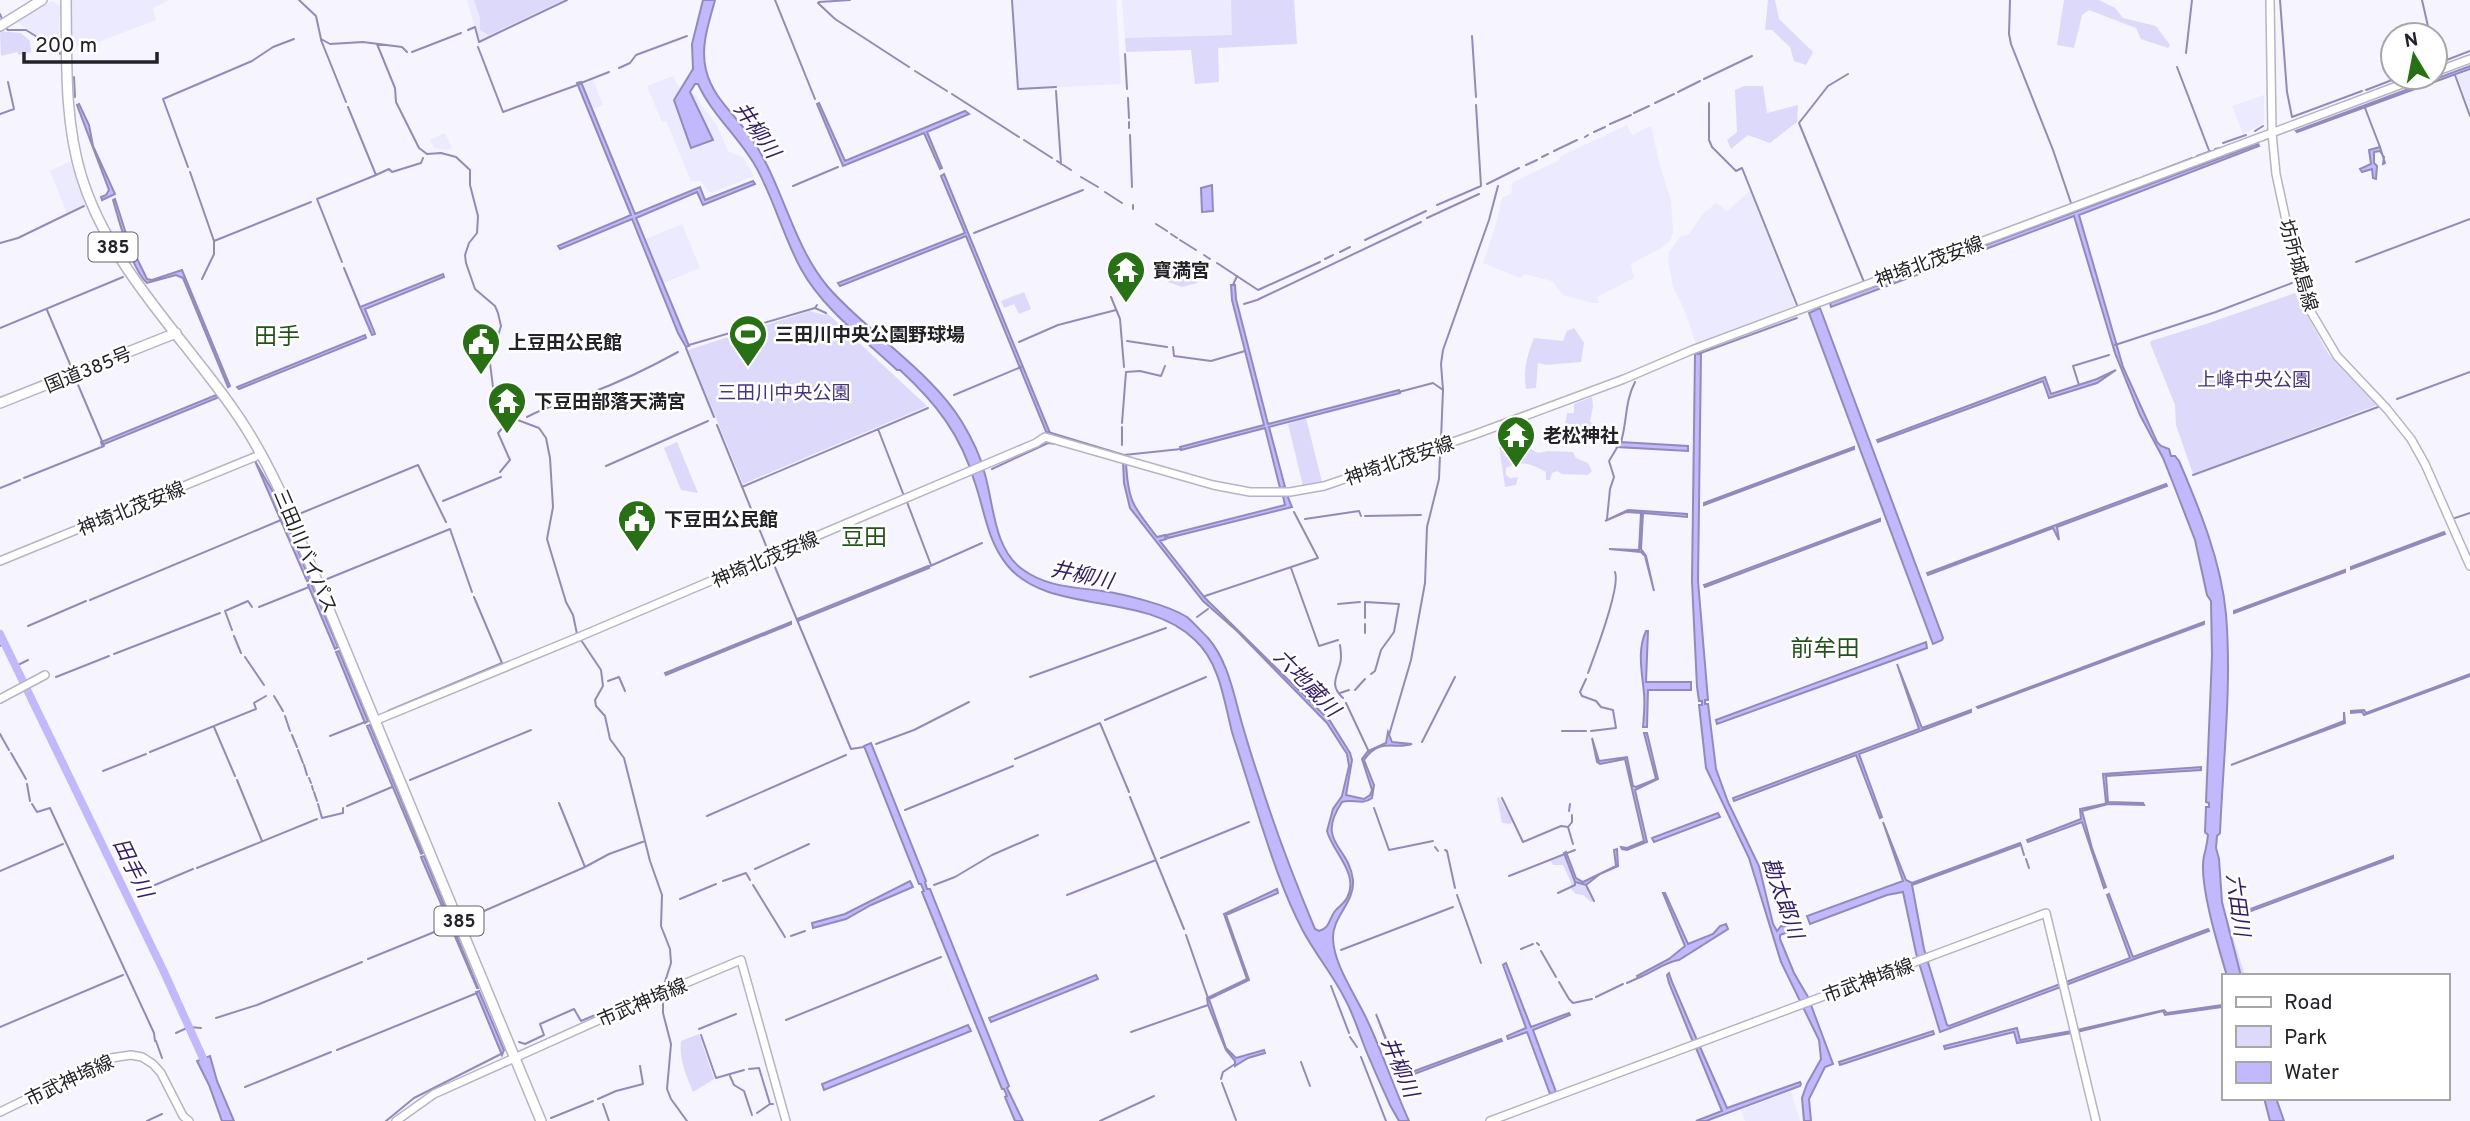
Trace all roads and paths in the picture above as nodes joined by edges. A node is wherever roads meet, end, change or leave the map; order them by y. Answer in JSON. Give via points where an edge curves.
{"nodes":[{"id":1,"x":42,"y":0,"type":"edge"},
{"id":2,"x":66,"y":0,"type":"edge"},
{"id":3,"x":2270,"y":0,"type":"edge"},
{"id":4,"x":0,"y":26,"type":"edge"},
{"id":5,"x":2470,"y":59,"type":"edge"},
{"id":6,"x":2449,"y":67,"type":"edge"},
{"id":7,"x":2384,"y":91,"type":"edge"},
{"id":8,"x":2272,"y":133,"type":"junction"},
{"id":9,"x":176,"y":333,"type":"junction"},
{"id":10,"x":0,"y":403,"type":"edge"},
{"id":11,"x":262,"y":454,"type":"junction"},
{"id":12,"x":0,"y":561,"type":"edge"},
{"id":13,"x":2470,"y":566,"type":"edge"},
{"id":14,"x":44,"y":676,"type":"dead end"},
{"id":15,"x":0,"y":699,"type":"edge"},
{"id":16,"x":377,"y":720,"type":"junction"},
{"id":17,"x":515,"y":1057,"type":"junction"},
{"id":18,"x":0,"y":1112,"type":"edge"},
{"id":19,"x":189,"y":1121,"type":"edge"},
{"id":20,"x":396,"y":1121,"type":"edge"},
{"id":21,"x":541,"y":1121,"type":"edge"},
{"id":22,"x":786,"y":1121,"type":"edge"},
{"id":23,"x":1489,"y":1121,"type":"edge"},
{"id":24,"x":2096,"y":1121,"type":"edge"}],
"edges":[{"from":1,"to":4,"type":"highway"},
{"from":2,"to":9,"type":"highway","name":"三田川バイパス","number":"385","via":[[68,103],[82,176],[108,240]]},
{"from":3,"to":8,"type":"main road","name":"坊所城島線"},
{"from":5,"to":6,"type":"main road"},
{"from":7,"to":8,"type":"main road","name":"神埼北茂安線"},
{"from":8,"to":13,"type":"main road","name":"坊所城島線","via":[[2284,213],[2300,285],[2311,312],[2337,356],[2411,439]]},
{"from":8,"to":16,"type":"main road","name":"神埼北茂安線","via":[[1624,379],[1324,486],[1290,492],[1234,490],[1045,437]]},
{"from":9,"to":10,"type":"highway","name":"国道385号"},
{"from":9,"to":11,"type":"highway","name":"三田川バイパス","number":"385"},
{"from":11,"to":12,"type":"main road","name":"神埼北茂安線"},
{"from":11,"to":16,"type":"highway","name":"三田川バイパス","number":"385"},
{"from":14,"to":15,"type":"main road"},
{"from":16,"to":17,"type":"highway","name":"三田川バイパス","number":"385"},
{"from":17,"to":20,"type":"main road","name":"市武神埼線","via":[[434,1094]]},
{"from":17,"to":21,"type":"highway","name":"三田川バイパス","number":"385"},
{"from":17,"to":22,"type":"main road","name":"市武神埼線","via":[[741,960]]},
{"from":18,"to":19,"type":"main road","name":"市武神埼線","via":[[111,1058],[131,1055],[142,1057],[161,1073]]},
{"from":23,"to":24,"type":"main road","name":"市武神埼線","via":[[2046,913]]}]}
